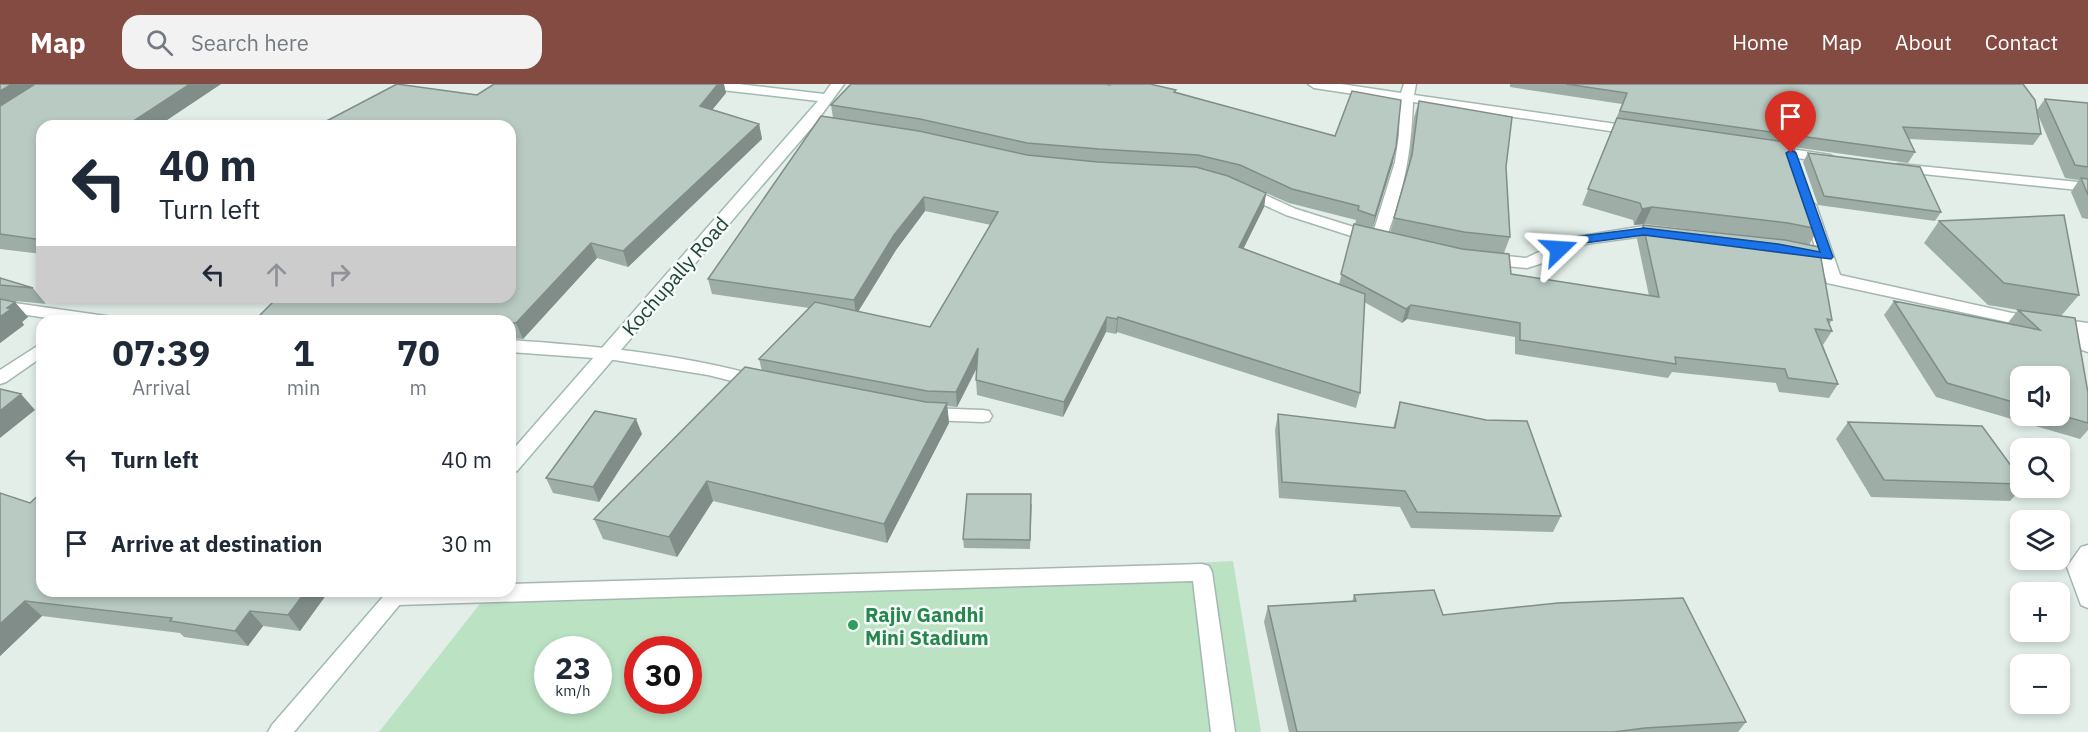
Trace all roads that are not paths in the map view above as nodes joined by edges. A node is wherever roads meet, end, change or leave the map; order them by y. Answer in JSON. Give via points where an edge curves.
{"nodes":[{"id":1,"x":704,"y":84,"type":"edge"},
{"id":2,"x":838,"y":84,"type":"edge"},
{"id":3,"x":1314,"y":84,"type":"edge"},
{"id":4,"x":1408,"y":91,"type":"edge"},
{"id":5,"x":826,"y":98,"type":"junction"},
{"id":6,"x":809,"y":122,"type":"junction"},
{"id":7,"x":831,"y":126,"type":"edge"},
{"id":8,"x":1651,"y":133,"type":"edge"},
{"id":9,"x":1756,"y":148,"type":"edge"},
{"id":10,"x":1791,"y":153,"type":"junction"},
{"id":11,"x":1838,"y":160,"type":"edge"},
{"id":12,"x":1886,"y":167,"type":"edge"},
{"id":13,"x":1798,"y":174,"type":"edge"},
{"id":14,"x":1232,"y":184,"type":"edge"},
{"id":15,"x":2088,"y":187,"type":"edge"},
{"id":16,"x":1806,"y":195,"type":"edge"},
{"id":17,"x":1685,"y":236,"type":"edge"},
{"id":18,"x":1778,"y":247,"type":"edge"},
{"id":19,"x":1469,"y":257,"type":"edge"},
{"id":20,"x":1827,"y":257,"type":"junction"},
{"id":21,"x":0,"y":306,"type":"edge"},
{"id":22,"x":54,"y":315,"type":"edge"},
{"id":23,"x":2080,"y":328,"type":"edge"},
{"id":24,"x":516,"y":346,"type":"edge"},
{"id":25,"x":2088,"y":346,"type":"edge"},
{"id":26,"x":36,"y":353,"type":"edge"},
{"id":27,"x":608,"y":353,"type":"junction"},
{"id":28,"x":0,"y":378,"type":"edge"},
{"id":29,"x":778,"y":387,"type":"edge"},
{"id":30,"x":906,"y":410,"type":"edge"},
{"id":31,"x":983,"y":417,"type":"dead end"},
{"id":32,"x":516,"y":459,"type":"edge"},
{"id":33,"x":2088,"y":553,"type":"edge"},
{"id":34,"x":516,"y":590,"type":"edge"},
{"id":35,"x":396,"y":597,"type":"edge"},
{"id":36,"x":2088,"y":599,"type":"edge"},
{"id":37,"x":280,"y":732,"type":"edge"},
{"id":38,"x":1223,"y":732,"type":"edge"}],
"edges":[{"from":1,"to":5,"type":"street"},
{"from":2,"to":5,"type":"street","name":"Kochupally Road"},
{"from":3,"to":4,"type":"street"},
{"from":4,"to":8,"type":"street"},
{"from":4,"to":14,"type":"street","via":[[1406,134],[1383,240],[1291,212]]},
{"from":5,"to":6,"type":"street","name":"Kochupally Road"},
{"from":6,"to":7,"type":"street"},
{"from":6,"to":27,"type":"street","name":"Kochupally Road"},
{"from":9,"to":10,"type":"street"},
{"from":10,"to":11,"type":"street"},
{"from":10,"to":13,"type":"street"},
{"from":12,"to":15,"type":"street"},
{"from":16,"to":20,"type":"street"},
{"from":17,"to":19,"type":"street","via":[[1644,231],[1574,241],[1527,263]]},
{"from":18,"to":20,"type":"street"},
{"from":20,"to":23,"type":"street","via":[[1833,279],[2012,318]]},
{"from":21,"to":22,"type":"street"},
{"from":23,"to":25,"type":"street"},
{"from":24,"to":27,"type":"street"},
{"from":26,"to":28,"type":"street"},
{"from":27,"to":29,"type":"street","via":[[708,369]]},
{"from":27,"to":32,"type":"street","name":"Kochupally Road"},
{"from":30,"to":31,"type":"street"},
{"from":33,"to":36,"type":"street","via":[[2077,567]]},
{"from":34,"to":38,"type":"street","via":[[1202,572]]},
{"from":35,"to":37,"type":"street"}]}
